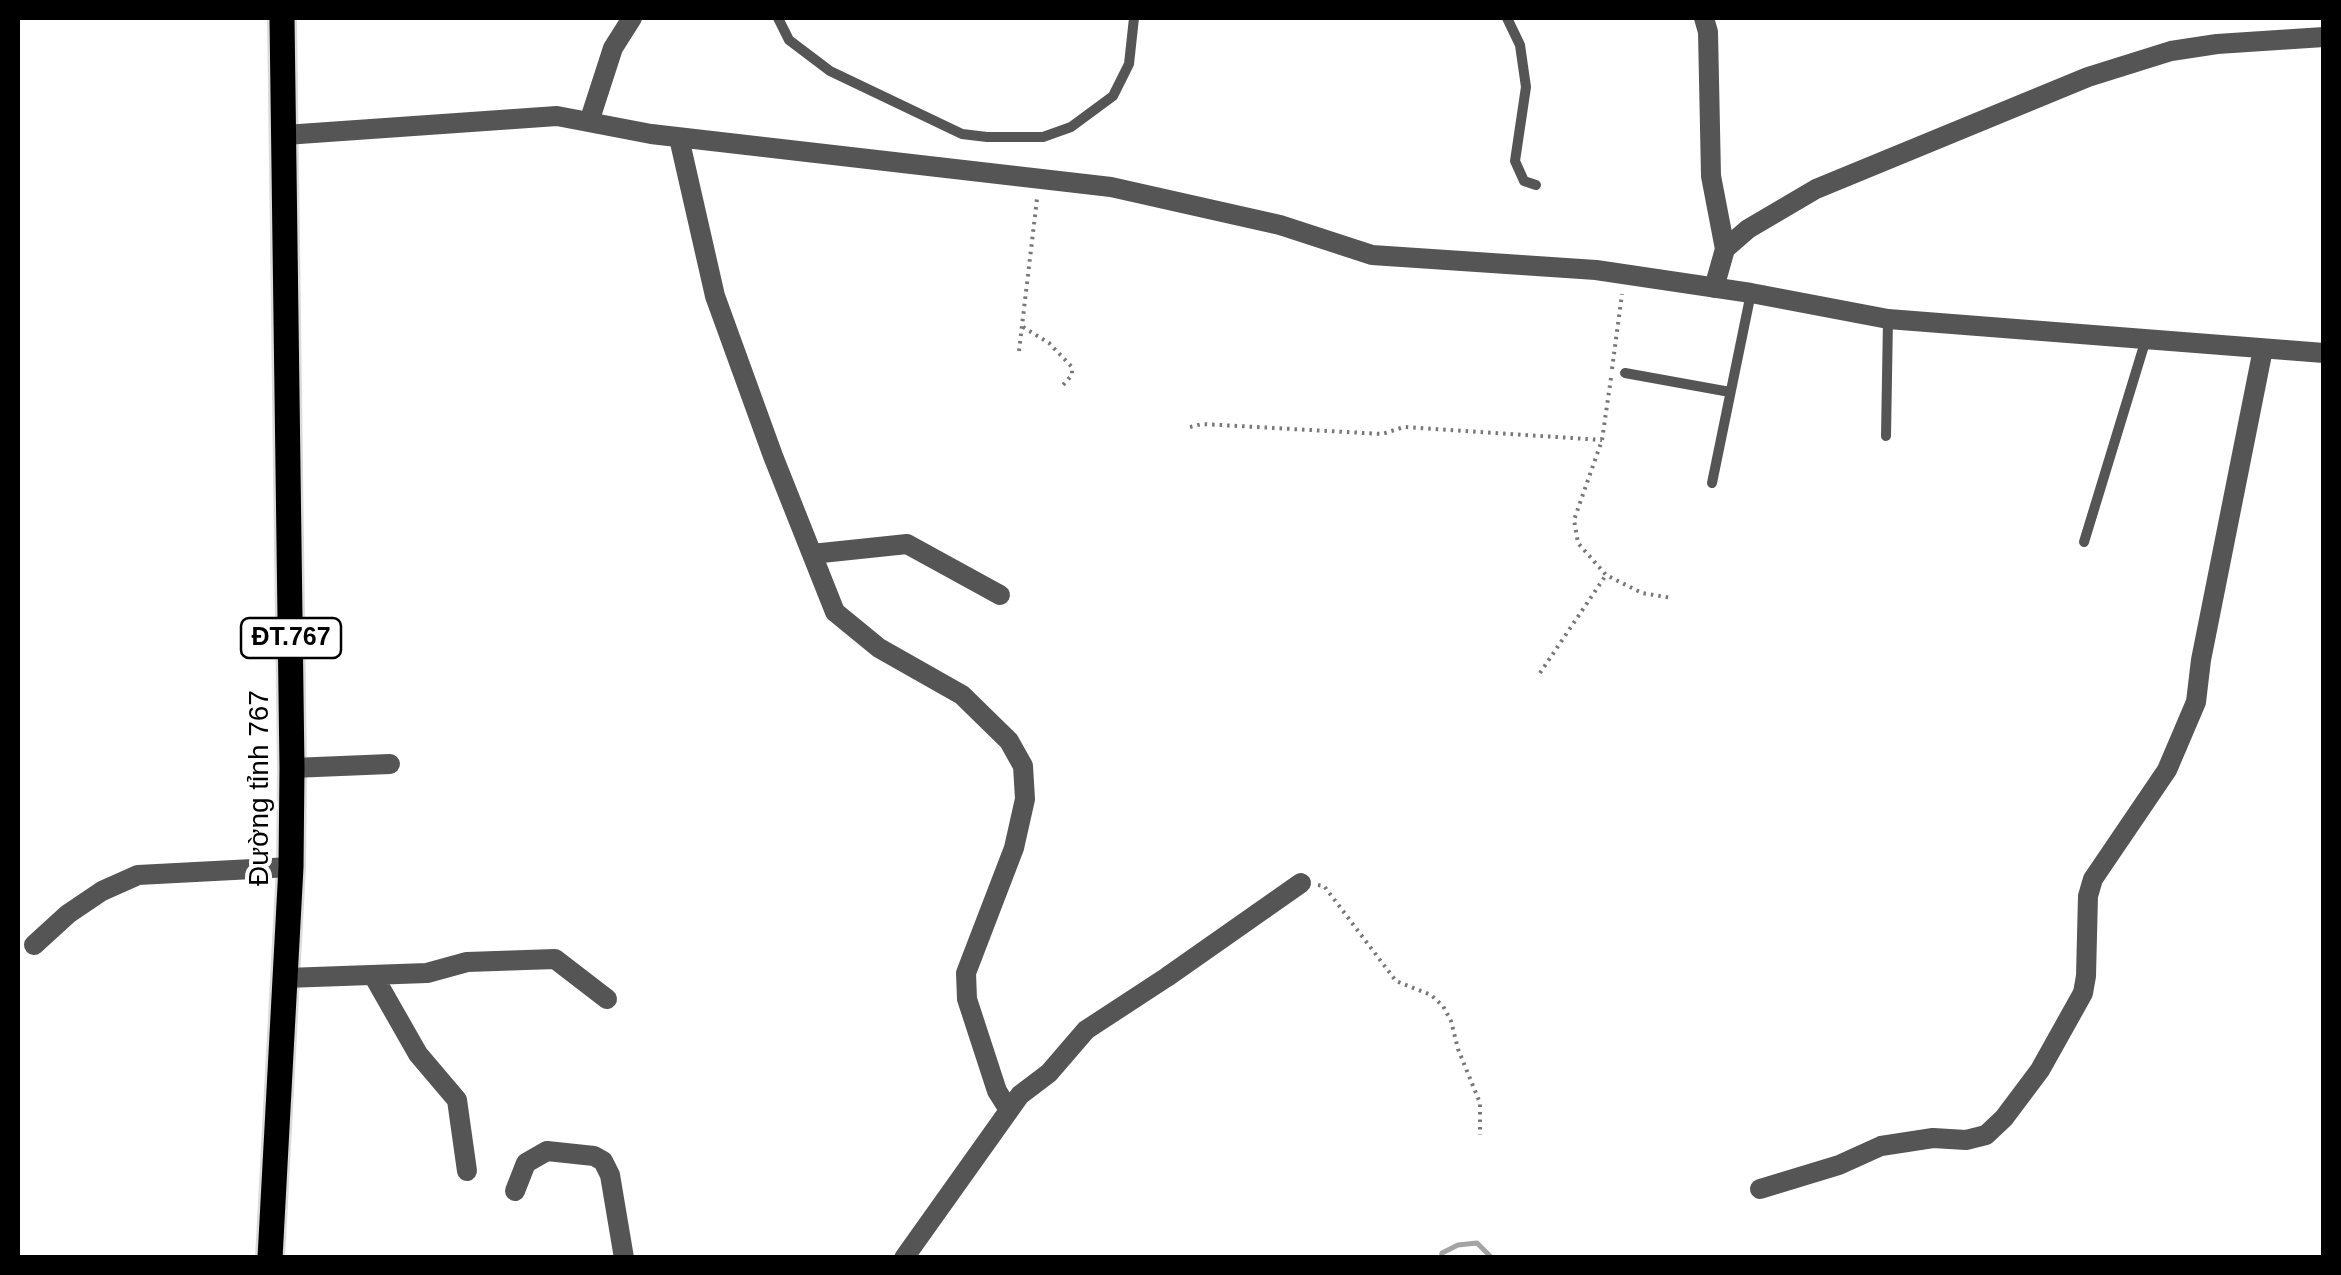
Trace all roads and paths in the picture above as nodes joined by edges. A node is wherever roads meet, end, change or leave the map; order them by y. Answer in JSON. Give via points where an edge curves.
{"nodes":[{"id":1,"x":282,"y":18,"type":"edge"},
{"id":2,"x":632,"y":18,"type":"edge"},
{"id":3,"x":778,"y":18,"type":"edge"},
{"id":4,"x":1134,"y":18,"type":"edge"},
{"id":5,"x":1507,"y":18,"type":"edge"},
{"id":6,"x":1704,"y":18,"type":"edge"},
{"id":7,"x":2324,"y":37,"type":"edge"},
{"id":8,"x":589,"y":122,"type":"junction"},
{"id":9,"x":285,"y":135,"type":"junction"},
{"id":10,"x":678,"y":138,"type":"junction"},
{"id":11,"x":1040,"y":180,"type":"junction"},
{"id":12,"x":1536,"y":186,"type":"dead end"},
{"id":13,"x":1726,"y":248,"type":"junction"},
{"id":14,"x":1624,"y":274,"type":"junction"},
{"id":15,"x":1714,"y":288,"type":"junction"},
{"id":16,"x":1751,"y":293,"type":"junction"},
{"id":17,"x":1888,"y":319,"type":"junction"},
{"id":18,"x":1021,"y":326,"type":"junction"},
{"id":19,"x":2146,"y":338,"type":"junction"},
{"id":20,"x":2263,"y":350,"type":"junction"},
{"id":21,"x":1018,"y":351,"type":"dead end"},
{"id":22,"x":2324,"y":353,"type":"edge"},
{"id":23,"x":1625,"y":372,"type":"dead end"},
{"id":24,"x":1063,"y":385,"type":"dead end"},
{"id":25,"x":1730,"y":392,"type":"junction"},
{"id":26,"x":1190,"y":427,"type":"dead end"},
{"id":27,"x":1886,"y":436,"type":"dead end"},
{"id":28,"x":1602,"y":440,"type":"junction"},
{"id":29,"x":1712,"y":483,"type":"dead end"},
{"id":30,"x":2084,"y":542,"type":"dead end"},
{"id":31,"x":812,"y":554,"type":"junction"},
{"id":32,"x":1606,"y":575,"type":"junction"},
{"id":33,"x":1000,"y":595,"type":"dead end"},
{"id":34,"x":1672,"y":598,"type":"dead end"},
{"id":35,"x":1540,"y":672,"type":"dead end"},
{"id":36,"x":390,"y":764,"type":"dead end"},
{"id":37,"x":292,"y":768,"type":"junction"},
{"id":38,"x":291,"y":866,"type":"junction"},
{"id":39,"x":1300,"y":883,"type":"joint"},
{"id":40,"x":34,"y":945,"type":"dead end"},
{"id":41,"x":374,"y":975,"type":"junction"},
{"id":42,"x":286,"y":978,"type":"junction"},
{"id":43,"x":607,"y":999,"type":"dead end"},
{"id":44,"x":1009,"y":1110,"type":"junction"},
{"id":45,"x":1480,"y":1135,"type":"dead end"},
{"id":46,"x":467,"y":1171,"type":"dead end"},
{"id":47,"x":1760,"y":1189,"type":"dead end"},
{"id":48,"x":515,"y":1191,"type":"dead end"},
{"id":49,"x":270,"y":1258,"type":"edge"},
{"id":50,"x":624,"y":1258,"type":"edge"},
{"id":51,"x":904,"y":1258,"type":"edge"}],
"edges":[{"from":1,"to":9,"type":"main road","name":"Đường tỉnh 767","number":"ĐT.767"},
{"from":2,"to":8,"type":"street","via":[[613,48]]},
{"from":3,"to":4,"type":"lane","via":[[790,40],[830,71],[962,134],[987,137],[1043,137],[1071,127],[1113,96],[1129,64]]},
{"from":5,"to":12,"type":"lane","via":[[1520,45],[1526,88],[1515,161],[1524,181]]},
{"from":6,"to":13,"type":"street","via":[[1711,176]]},
{"from":7,"to":13,"type":"street","via":[[2217,44],[2088,78],[1816,189]]},
{"from":8,"to":9,"type":"street","via":[[557,116]]},
{"from":8,"to":10,"type":"street"},
{"from":9,"to":37,"type":"main road","name":"Đường tỉnh 767","number":"ĐT.767"},
{"from":10,"to":11,"type":"street"},
{"from":10,"to":31,"type":"street","via":[[715,296]]},
{"from":11,"to":14,"type":"street","via":[[1111,188],[1262,221],[1372,255]]},
{"from":11,"to":18,"type":"path"},
{"from":13,"to":15,"type":"street"},
{"from":14,"to":15,"type":"street"},
{"from":14,"to":28,"type":"path"},
{"from":15,"to":16,"type":"street"},
{"from":16,"to":17,"type":"street"},
{"from":16,"to":25,"type":"lane"},
{"from":17,"to":19,"type":"street"},
{"from":17,"to":27,"type":"lane"},
{"from":18,"to":21,"type":"path"},
{"from":18,"to":24,"type":"path","via":[[1072,367]]},
{"from":19,"to":20,"type":"street"},
{"from":19,"to":30,"type":"lane"},
{"from":20,"to":22,"type":"street"},
{"from":20,"to":47,"type":"street","via":[[2196,702],[2167,770],[2093,880],[2082,993],[2040,1070],[1986,1136],[1881,1146]]},
{"from":23,"to":25,"type":"lane"},
{"from":25,"to":29,"type":"lane"},
{"from":26,"to":28,"type":"path","via":[[1382,434],[1404,426]]},
{"from":28,"to":32,"type":"path","via":[[1574,520],[1578,543]]},
{"from":31,"to":33,"type":"street","via":[[907,544]]},
{"from":31,"to":44,"type":"street","via":[[835,612],[880,648],[962,695],[1010,741],[1023,766],[1025,799],[1014,848],[966,972],[967,999]]},
{"from":32,"to":34,"type":"path"},
{"from":32,"to":35,"type":"path"},
{"from":36,"to":37,"type":"street"},
{"from":37,"to":38,"type":"main road","name":"Đường tỉnh 767","number":"ĐT.767"},
{"from":38,"to":40,"type":"street","via":[[138,875],[102,890]]},
{"from":38,"to":42,"type":"main road","name":"Đường tỉnh 767","number":"ĐT.767"},
{"from":39,"to":44,"type":"street","via":[[1086,1030]]},
{"from":39,"to":45,"type":"path","via":[[1324,886],[1396,980],[1443,1006],[1480,1102]]},
{"from":41,"to":42,"type":"street"},
{"from":41,"to":43,"type":"street","via":[[555,959]]},
{"from":41,"to":46,"type":"street","via":[[418,1054],[457,1100]]},
{"from":42,"to":49,"type":"main road","name":"Đường tỉnh 767","number":"ĐT.767"},
{"from":44,"to":51,"type":"street"},
{"from":48,"to":50,"type":"street","via":[[526,1163],[547,1151],[603,1161]]}]}
